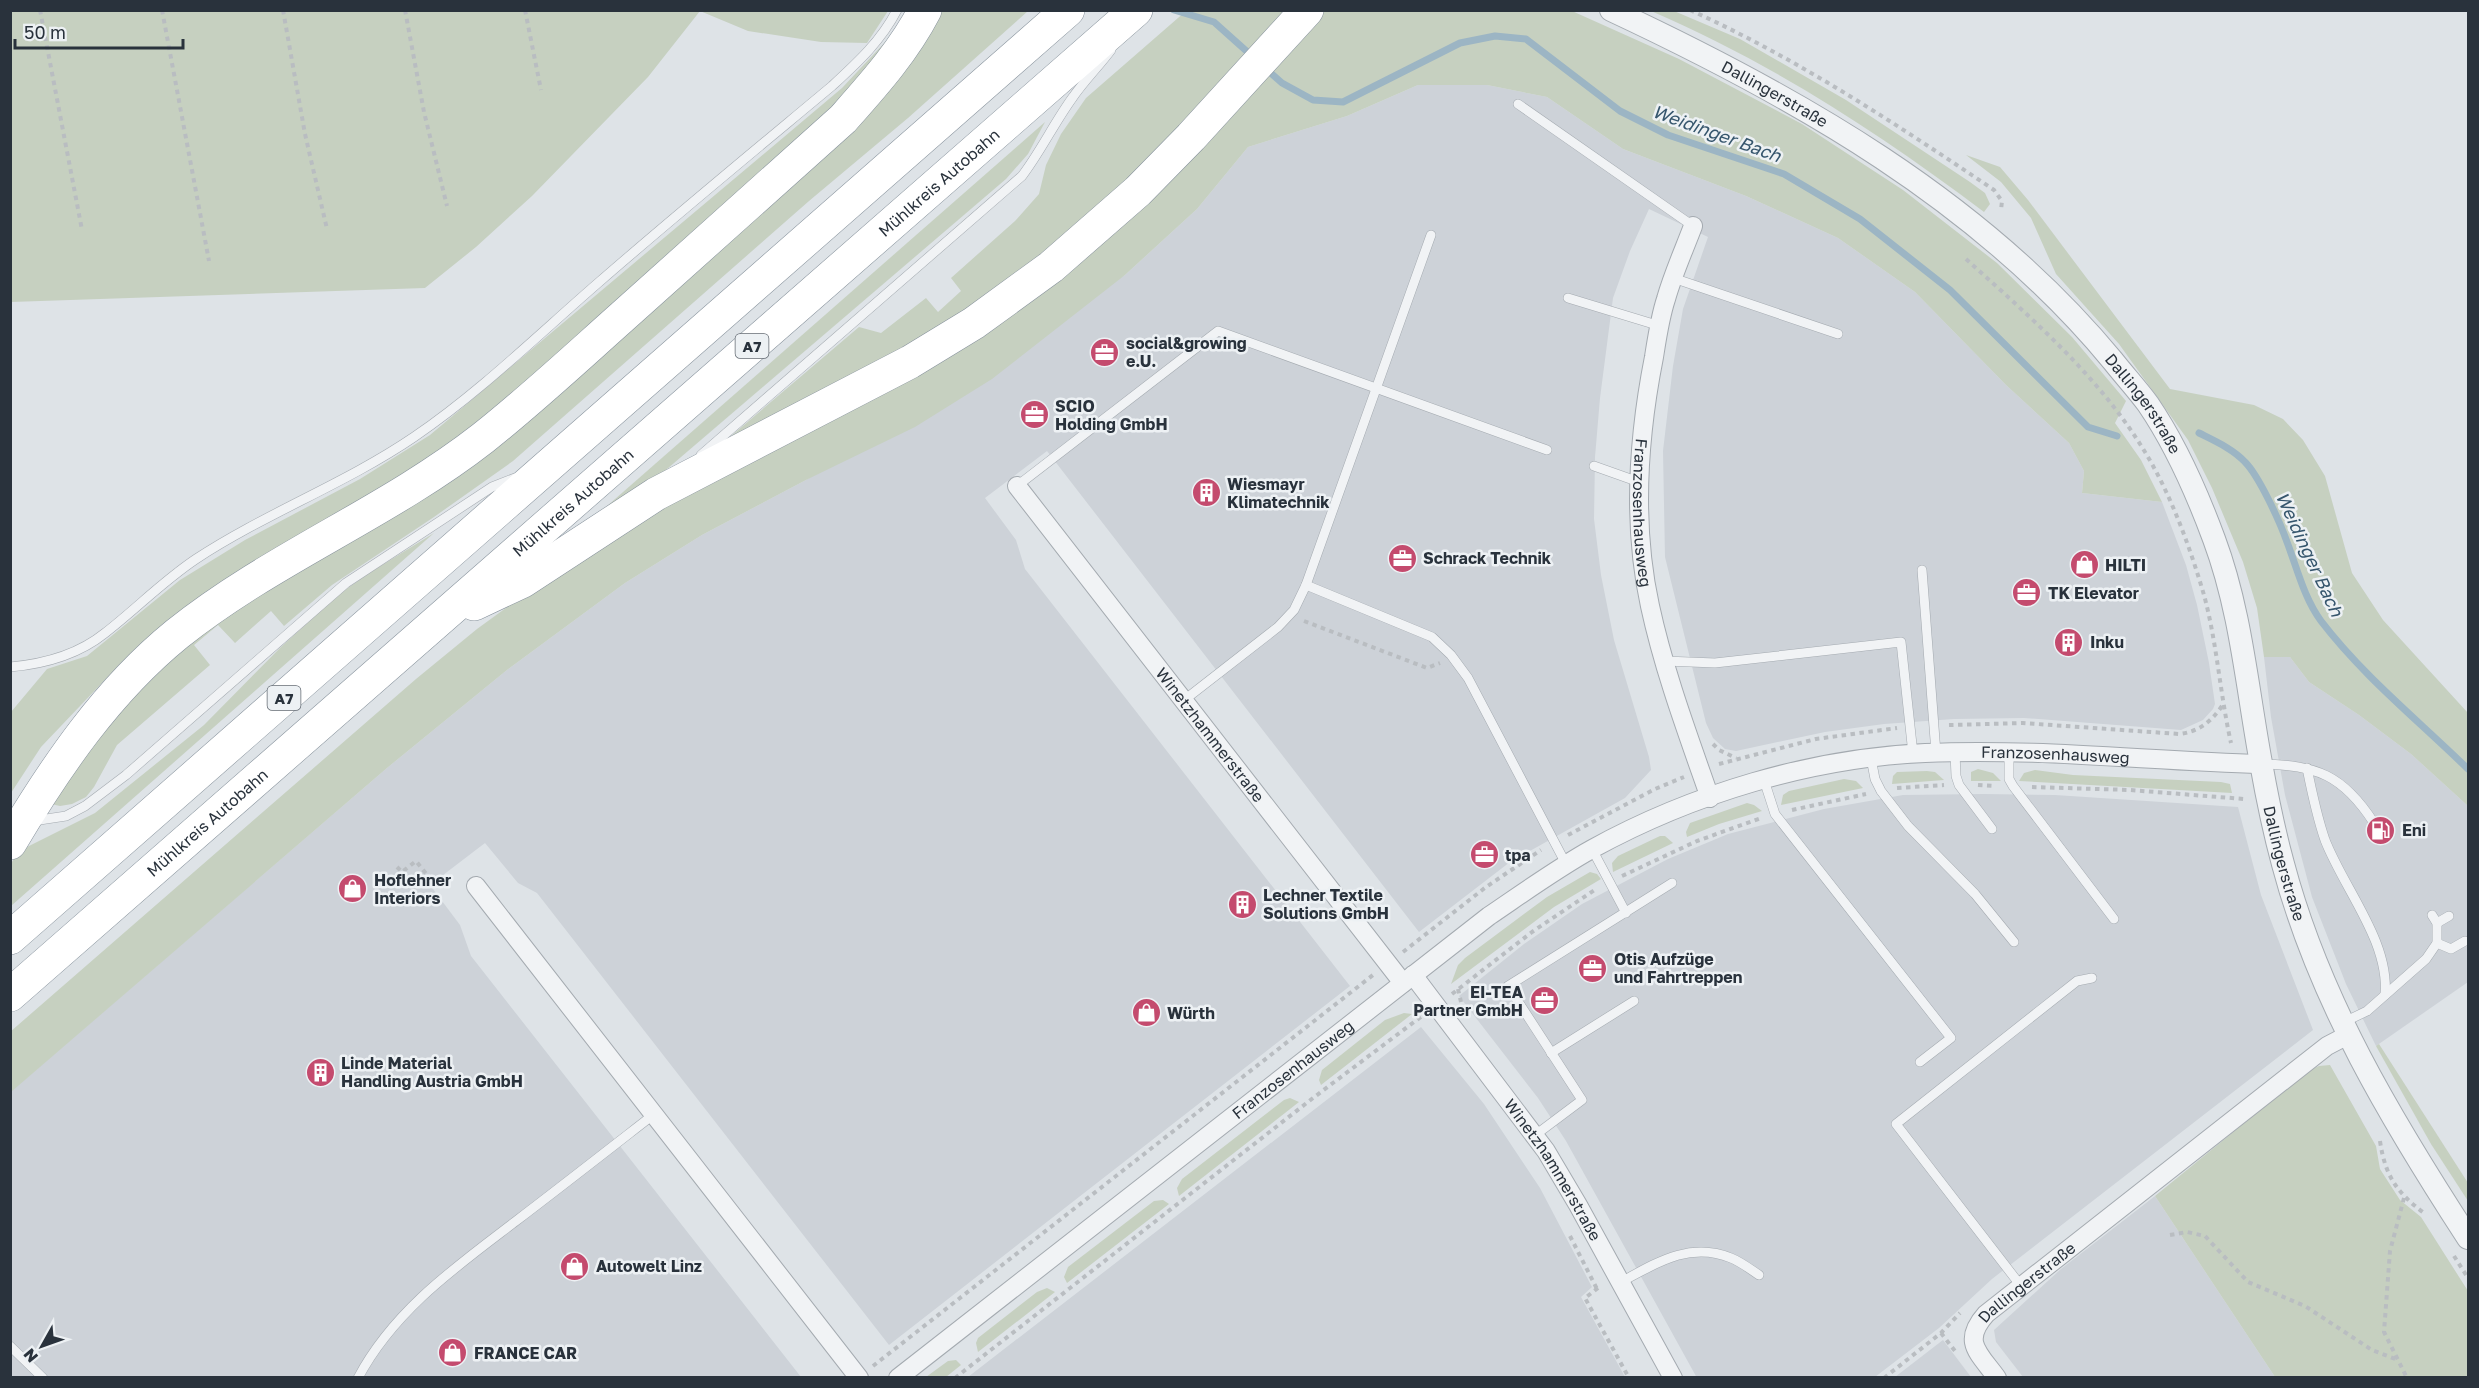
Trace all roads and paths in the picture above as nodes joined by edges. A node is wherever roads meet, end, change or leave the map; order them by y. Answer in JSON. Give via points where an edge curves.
{"nodes":[{"id":1,"x":40,"y":10,"type":"edge"},
{"id":2,"x":162,"y":10,"type":"edge"},
{"id":3,"x":283,"y":10,"type":"edge"},
{"id":4,"x":405,"y":10,"type":"edge"},
{"id":5,"x":525,"y":10,"type":"edge"},
{"id":6,"x":1307,"y":10,"type":"edge"},
{"id":7,"x":1611,"y":10,"type":"edge"},
{"id":8,"x":1690,"y":10,"type":"edge"},
{"id":9,"x":1060,"y":18,"type":"edge"},
{"id":10,"x":905,"y":21,"type":"edge"},
{"id":11,"x":1125,"y":24,"type":"edge"},
{"id":12,"x":541,"y":90,"type":"dead end"},
{"id":13,"x":1518,"y":104,"type":"dead end"},
{"id":14,"x":447,"y":206,"type":"dead end"},
{"id":15,"x":2001,"y":210,"type":"dead end"},
{"id":16,"x":1693,"y":226,"type":"joint"},
{"id":17,"x":327,"y":229,"type":"dead end"},
{"id":18,"x":82,"y":230,"type":"dead end"},
{"id":19,"x":1431,"y":235,"type":"dead end"},
{"id":20,"x":1966,"y":259,"type":"dead end"},
{"id":21,"x":209,"y":261,"type":"dead end"},
{"id":22,"x":1673,"y":278,"type":"junction"},
{"id":23,"x":1568,"y":298,"type":"dead end"},
{"id":24,"x":1660,"y":326,"type":"junction"},
{"id":25,"x":1839,"y":334,"type":"dead end"},
{"id":26,"x":1376,"y":389,"type":"junction"},
{"id":27,"x":1547,"y":450,"type":"dead end"},
{"id":28,"x":559,"y":459,"type":"junction"},
{"id":29,"x":1594,"y":466,"type":"dead end"},
{"id":30,"x":1640,"y":482,"type":"junction"},
{"id":31,"x":1017,"y":486,"type":"joint"},
{"id":32,"x":656,"y":494,"type":"junction"},
{"id":33,"x":1922,"y":570,"type":"dead end"},
{"id":34,"x":1306,"y":585,"type":"junction"},
{"id":35,"x":1290,"y":615,"type":"junction"},
{"id":36,"x":440,"y":620,"type":"junction"},
{"id":37,"x":1453,"y":658,"type":"junction"},
{"id":38,"x":1665,"y":661,"type":"junction"},
{"id":39,"x":10,"y":667,"type":"edge"},
{"id":40,"x":1183,"y":700,"type":"junction"},
{"id":41,"x":2223,"y":706,"type":"dead end"},
{"id":42,"x":1711,"y":743,"type":"dead end"},
{"id":43,"x":1936,"y":753,"type":"junction"},
{"id":44,"x":1955,"y":753,"type":"junction"},
{"id":45,"x":2009,"y":753,"type":"junction"},
{"id":46,"x":1913,"y":754,"type":"junction"},
{"id":47,"x":1736,"y":758,"type":"dead end"},
{"id":48,"x":1871,"y":758,"type":"junction"},
{"id":49,"x":2261,"y":764,"type":"junction"},
{"id":50,"x":2307,"y":768,"type":"junction"},
{"id":51,"x":1764,"y":780,"type":"junction"},
{"id":52,"x":1959,"y":785,"type":"junction"},
{"id":53,"x":2013,"y":786,"type":"junction"},
{"id":54,"x":1881,"y":791,"type":"junction"},
{"id":55,"x":1710,"y":798,"type":"junction"},
{"id":56,"x":2244,"y":799,"type":"dead end"},
{"id":57,"x":1775,"y":814,"type":"junction"},
{"id":58,"x":2374,"y":823,"type":"dead end"},
{"id":59,"x":1992,"y":829,"type":"dead end"},
{"id":60,"x":17,"y":832,"type":"edge"},
{"id":61,"x":1592,"y":849,"type":"junction"},
{"id":62,"x":1542,"y":850,"type":"dead end"},
{"id":63,"x":1566,"y":864,"type":"junction"},
{"id":64,"x":397,"y":867,"type":"dead end"},
{"id":65,"x":1610,"y":882,"type":"junction"},
{"id":66,"x":1672,"y":883,"type":"dead end"},
{"id":67,"x":436,"y":886,"type":"dead end"},
{"id":68,"x":476,"y":886,"type":"dead end"},
{"id":69,"x":1626,"y":913,"type":"junction"},
{"id":70,"x":2449,"y":916,"type":"dead end"},
{"id":71,"x":2114,"y":919,"type":"dead end"},
{"id":72,"x":10,"y":938,"type":"edge"},
{"id":73,"x":2465,"y":941,"type":"dead end"},
{"id":74,"x":2014,"y":942,"type":"dead end"},
{"id":75,"x":2437,"y":943,"type":"junction"},
{"id":76,"x":1387,"y":964,"type":"junction"},
{"id":77,"x":2091,"y":978,"type":"dead end"},
{"id":78,"x":1408,"y":979,"type":"junction"},
{"id":79,"x":10,"y":995,"type":"edge"},
{"id":80,"x":2385,"y":995,"type":"junction"},
{"id":81,"x":1634,"y":1001,"type":"dead end"},
{"id":82,"x":1437,"y":1005,"type":"junction"},
{"id":83,"x":1414,"y":1022,"type":"junction"},
{"id":84,"x":1421,"y":1022,"type":"dead end"},
{"id":85,"x":2345,"y":1029,"type":"junction"},
{"id":86,"x":1551,"y":1053,"type":"junction"},
{"id":87,"x":1920,"y":1062,"type":"dead end"},
{"id":88,"x":653,"y":1115,"type":"junction"},
{"id":89,"x":1534,"y":1136,"type":"junction"},
{"id":90,"x":2379,"y":1137,"type":"dead end"},
{"id":91,"x":2404,"y":1198,"type":"junction"},
{"id":92,"x":2429,"y":1216,"type":"dead end"},
{"id":93,"x":1567,"y":1231,"type":"dead end"},
{"id":94,"x":2170,"y":1235,"type":"dead end"},
{"id":95,"x":2469,"y":1238,"type":"edge"},
{"id":96,"x":1759,"y":1275,"type":"dead end"},
{"id":97,"x":1618,"y":1278,"type":"junction"},
{"id":98,"x":2021,"y":1286,"type":"junction"},
{"id":99,"x":1597,"y":1289,"type":"junction"},
{"id":100,"x":10,"y":1346,"type":"edge"},
{"id":101,"x":2398,"y":1360,"type":"junction"},
{"id":102,"x":43,"y":1377,"type":"edge"},
{"id":103,"x":358,"y":1377,"type":"edge"},
{"id":104,"x":858,"y":1377,"type":"edge"},
{"id":105,"x":898,"y":1377,"type":"edge"},
{"id":106,"x":955,"y":1377,"type":"edge"},
{"id":107,"x":1629,"y":1377,"type":"edge"},
{"id":108,"x":1673,"y":1377,"type":"edge"},
{"id":109,"x":1997,"y":1377,"type":"edge"},
{"id":110,"x":2407,"y":1377,"type":"edge"}],
"edges":[{"from":1,"to":18,"type":"path"},
{"from":2,"to":21,"type":"path"},
{"from":3,"to":17,"type":"path"},
{"from":4,"to":14,"type":"path"},
{"from":5,"to":12,"type":"path"},
{"from":6,"to":32,"type":"highway","via":[[1191,137],[1097,229],[1051,267],[974,323],[910,362]]},
{"from":7,"to":49,"type":"street","name":"Dallingerstraße","via":[[1761,84],[1838,129],[1981,231],[2080,321],[2148,404],[2182,462],[2215,540],[2236,615]]},
{"from":8,"to":15,"type":"path","via":[[1821,77],[1923,142],[1994,190],[2002,201]]},
{"from":9,"to":28,"type":"highway","number":"A7"},
{"from":10,"to":39,"type":"lane","via":[[485,382],[416,436],[364,469],[196,559],[152,591],[104,635],[75,651],[37,664]]},
{"from":10,"to":60,"type":"highway","via":[[887,70],[843,119],[482,439],[411,490],[219,603],[176,635],[127,681],[80,735]]},
{"from":11,"to":32,"type":"lane","via":[[1022,176]]},
{"from":11,"to":36,"type":"highway","name":"Mühlkreis Autobahn","number":"A7"},
{"from":13,"to":16,"type":"lane"},
{"from":16,"to":22,"type":"street","name":"Franzosenhausweg"},
{"from":19,"to":26,"type":"lane"},
{"from":20,"to":41,"type":"path","via":[[2071,359],[2140,444],[2176,516],[2204,594]]},
{"from":22,"to":24,"type":"street","name":"Franzosenhausweg"},
{"from":22,"to":25,"type":"lane"},
{"from":23,"to":24,"type":"lane"},
{"from":24,"to":30,"type":"street","name":"Franzosenhausweg","via":[[1647,390]]},
{"from":26,"to":27,"type":"lane"},
{"from":26,"to":31,"type":"lane","via":[[1218,331]]},
{"from":26,"to":34,"type":"lane"},
{"from":28,"to":60,"type":"lane","via":[[492,488],[346,583],[126,775],[66,816]]},
{"from":28,"to":72,"type":"highway","number":"A7"},
{"from":29,"to":30,"type":"lane"},
{"from":30,"to":38,"type":"street","name":"Franzosenhausweg","via":[[1642,556]]},
{"from":31,"to":40,"type":"street","name":"Winetzhammerstraße"},
{"from":32,"to":36,"type":"highway","via":[[523,581]]},
{"from":33,"to":43,"type":"lane"},
{"from":34,"to":35,"type":"lane"},
{"from":34,"to":37,"type":"lane","via":[[1432,637]]},
{"from":35,"to":37,"type":"path","via":[[1427,668]]},
{"from":35,"to":40,"type":"lane"},
{"from":36,"to":79,"type":"highway","name":"Mühlkreis Autobahn","number":"A7"},
{"from":37,"to":63,"type":"lane","via":[[1468,678]]},
{"from":38,"to":46,"type":"lane","via":[[1714,663],[1901,642]]},
{"from":38,"to":55,"type":"street","name":"Franzosenhausweg"},
{"from":40,"to":76,"type":"street","name":"Winetzhammerstraße"},
{"from":42,"to":47,"type":"path"},
{"from":43,"to":44,"type":"street","name":"Franzosenhausweg"},
{"from":43,"to":46,"type":"street","name":"Franzosenhausweg"},
{"from":44,"to":45,"type":"street","name":"Franzosenhausweg"},
{"from":44,"to":52,"type":"lane"},
{"from":45,"to":49,"type":"street","name":"Franzosenhausweg"},
{"from":45,"to":53,"type":"lane","via":[[2009,779]]},
{"from":46,"to":48,"type":"street","name":"Franzosenhausweg"},
{"from":48,"to":51,"type":"street","name":"Franzosenhausweg"},
{"from":48,"to":54,"type":"lane"},
{"from":49,"to":50,"type":"lane"},
{"from":49,"to":85,"type":"street","name":"Dallingerstraße","via":[[2287,876]]},
{"from":50,"to":58,"type":"lane","via":[[2345,786]]},
{"from":50,"to":80,"type":"lane","via":[[2325,840],[2381,955]]},
{"from":51,"to":55,"type":"street","name":"Franzosenhausweg"},
{"from":51,"to":57,"type":"lane"},
{"from":52,"to":53,"type":"path"},
{"from":52,"to":54,"type":"path"},
{"from":52,"to":59,"type":"lane"},
{"from":53,"to":56,"type":"path"},
{"from":53,"to":71,"type":"lane"},
{"from":54,"to":57,"type":"path"},
{"from":54,"to":74,"type":"lane"},
{"from":55,"to":61,"type":"street","name":"Franzosenhausweg"},
{"from":57,"to":65,"type":"path","via":[[1697,841]]},
{"from":57,"to":87,"type":"lane","via":[[1951,1038]]},
{"from":61,"to":63,"type":"street","name":"Franzosenhausweg"},
{"from":61,"to":65,"type":"lane"},
{"from":62,"to":76,"type":"path","via":[[1486,887]]},
{"from":63,"to":78,"type":"street","name":"Franzosenhausweg"},
{"from":64,"to":67,"type":"path","via":[[402,872],[416,861]]},
{"from":65,"to":69,"type":"lane"},
{"from":65,"to":82,"type":"path","via":[[1555,915]]},
{"from":66,"to":69,"type":"lane"},
{"from":68,"to":88,"type":"street"},
{"from":69,"to":86,"type":"lane","via":[[1508,986]]},
{"from":70,"to":75,"type":"lane","via":[[2435,919]]},
{"from":73,"to":75,"type":"lane","via":[[2451,949]]},
{"from":75,"to":80,"type":"lane","via":[[2426,959]]},
{"from":76,"to":78,"type":"street","name":"Winetzhammerstraße"},
{"from":76,"to":104,"type":"path"},
{"from":77,"to":98,"type":"lane","via":[[2077,981],[1896,1124]]},
{"from":78,"to":82,"type":"street","name":"Winetzhammerstraße"},
{"from":78,"to":105,"type":"street","name":"Franzosenhausweg"},
{"from":80,"to":85,"type":"lane"},
{"from":81,"to":86,"type":"lane"},
{"from":82,"to":83,"type":"path"},
{"from":82,"to":89,"type":"street","name":"Winetzhammerstraße"},
{"from":83,"to":84,"type":"path"},
{"from":83,"to":106,"type":"path"},
{"from":85,"to":95,"type":"street","name":"Dallingerstraße","via":[[2392,1117]]},
{"from":85,"to":98,"type":"street","name":"Dallingerstraße"},
{"from":86,"to":89,"type":"lane","via":[[1582,1100]]},
{"from":88,"to":103,"type":"lane","via":[[440,1280],[391,1327]]},
{"from":88,"to":104,"type":"street"},
{"from":89,"to":97,"type":"street","name":"Winetzhammerstraße"},
{"from":90,"to":91,"type":"path","via":[[2384,1165]]},
{"from":91,"to":92,"type":"path"},
{"from":91,"to":101,"type":"path","via":[[2390,1251],[2384,1332]]},
{"from":93,"to":99,"type":"path"},
{"from":94,"to":101,"type":"path","via":[[2187,1232],[2205,1236],[2248,1282],[2305,1306],[2372,1350]]},
{"from":96,"to":97,"type":"lane","via":[[1730,1258],[1695,1250]]},
{"from":97,"to":99,"type":"path"},
{"from":97,"to":108,"type":"street","name":"Winetzhammerstraße"},
{"from":98,"to":109,"type":"street","name":"Dallingerstraße","via":[[1975,1326],[1972,1339],[1977,1351]]},
{"from":99,"to":107,"type":"path","via":[[1585,1298]]},
{"from":100,"to":102,"type":"lane"},
{"from":101,"to":110,"type":"path"}]}
